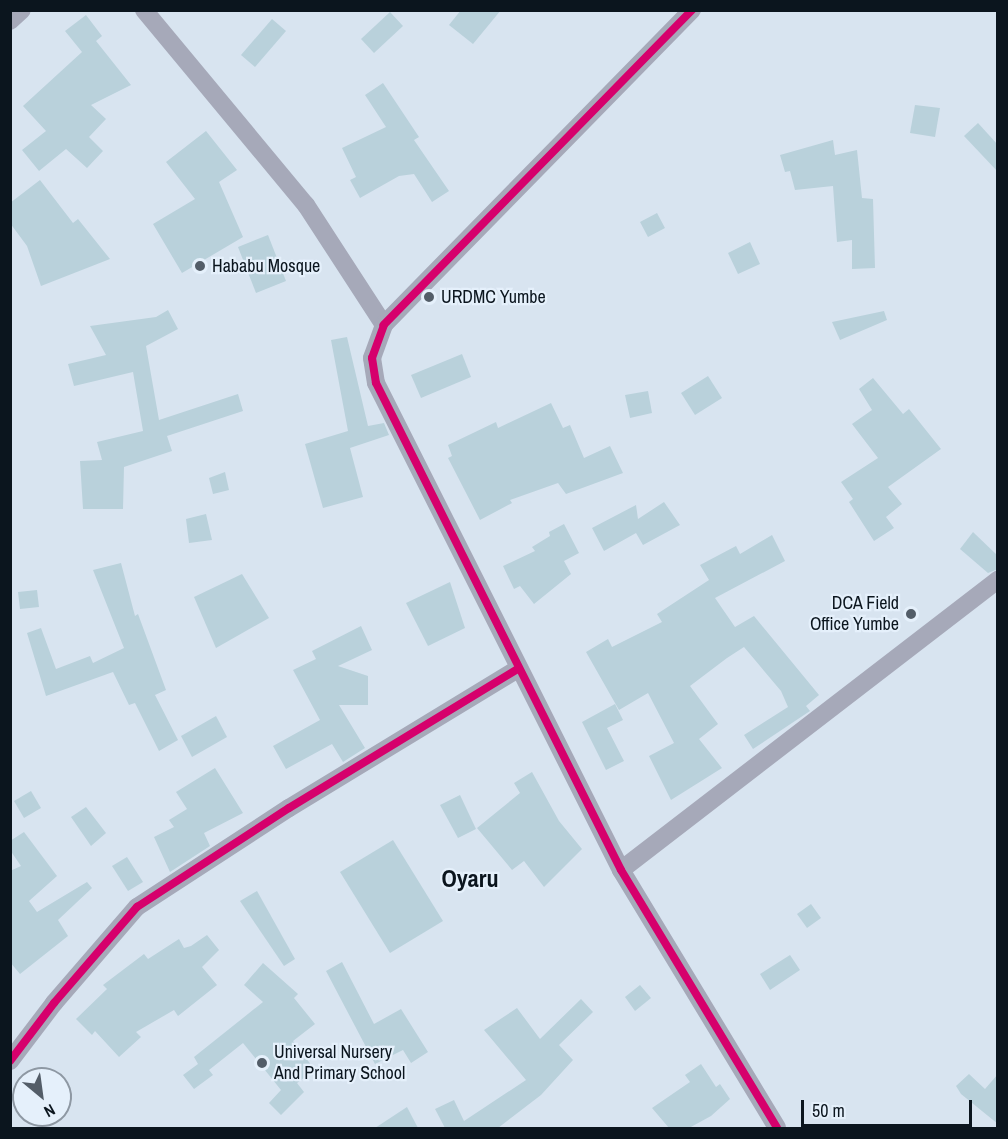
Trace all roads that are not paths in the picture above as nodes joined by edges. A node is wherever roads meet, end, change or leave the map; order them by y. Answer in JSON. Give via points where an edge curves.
{"nodes":[{"id":1,"x":22,"y":10,"type":"edge"},
{"id":2,"x":144,"y":10,"type":"edge"},
{"id":3,"x":692,"y":10,"type":"edge"},
{"id":4,"x":10,"y":21,"type":"edge"},
{"id":5,"x":384,"y":325,"type":"junction"},
{"id":6,"x":998,"y":580,"type":"edge"},
{"id":7,"x":519,"y":668,"type":"junction"},
{"id":8,"x":621,"y":870,"type":"junction"},
{"id":9,"x":10,"y":1061,"type":"edge"},
{"id":10,"x":777,"y":1128,"type":"edge"}],
"edges":[{"from":1,"to":4,"type":"street"},
{"from":2,"to":5,"type":"street","via":[[306,205]]},
{"from":3,"to":5,"type":"street"},
{"from":5,"to":7,"type":"street","via":[[372,358],[376,383]]},
{"from":6,"to":8,"type":"street"},
{"from":7,"to":8,"type":"street"},
{"from":7,"to":9,"type":"street","via":[[289,808],[137,907]]},
{"from":8,"to":10,"type":"street"}]}
